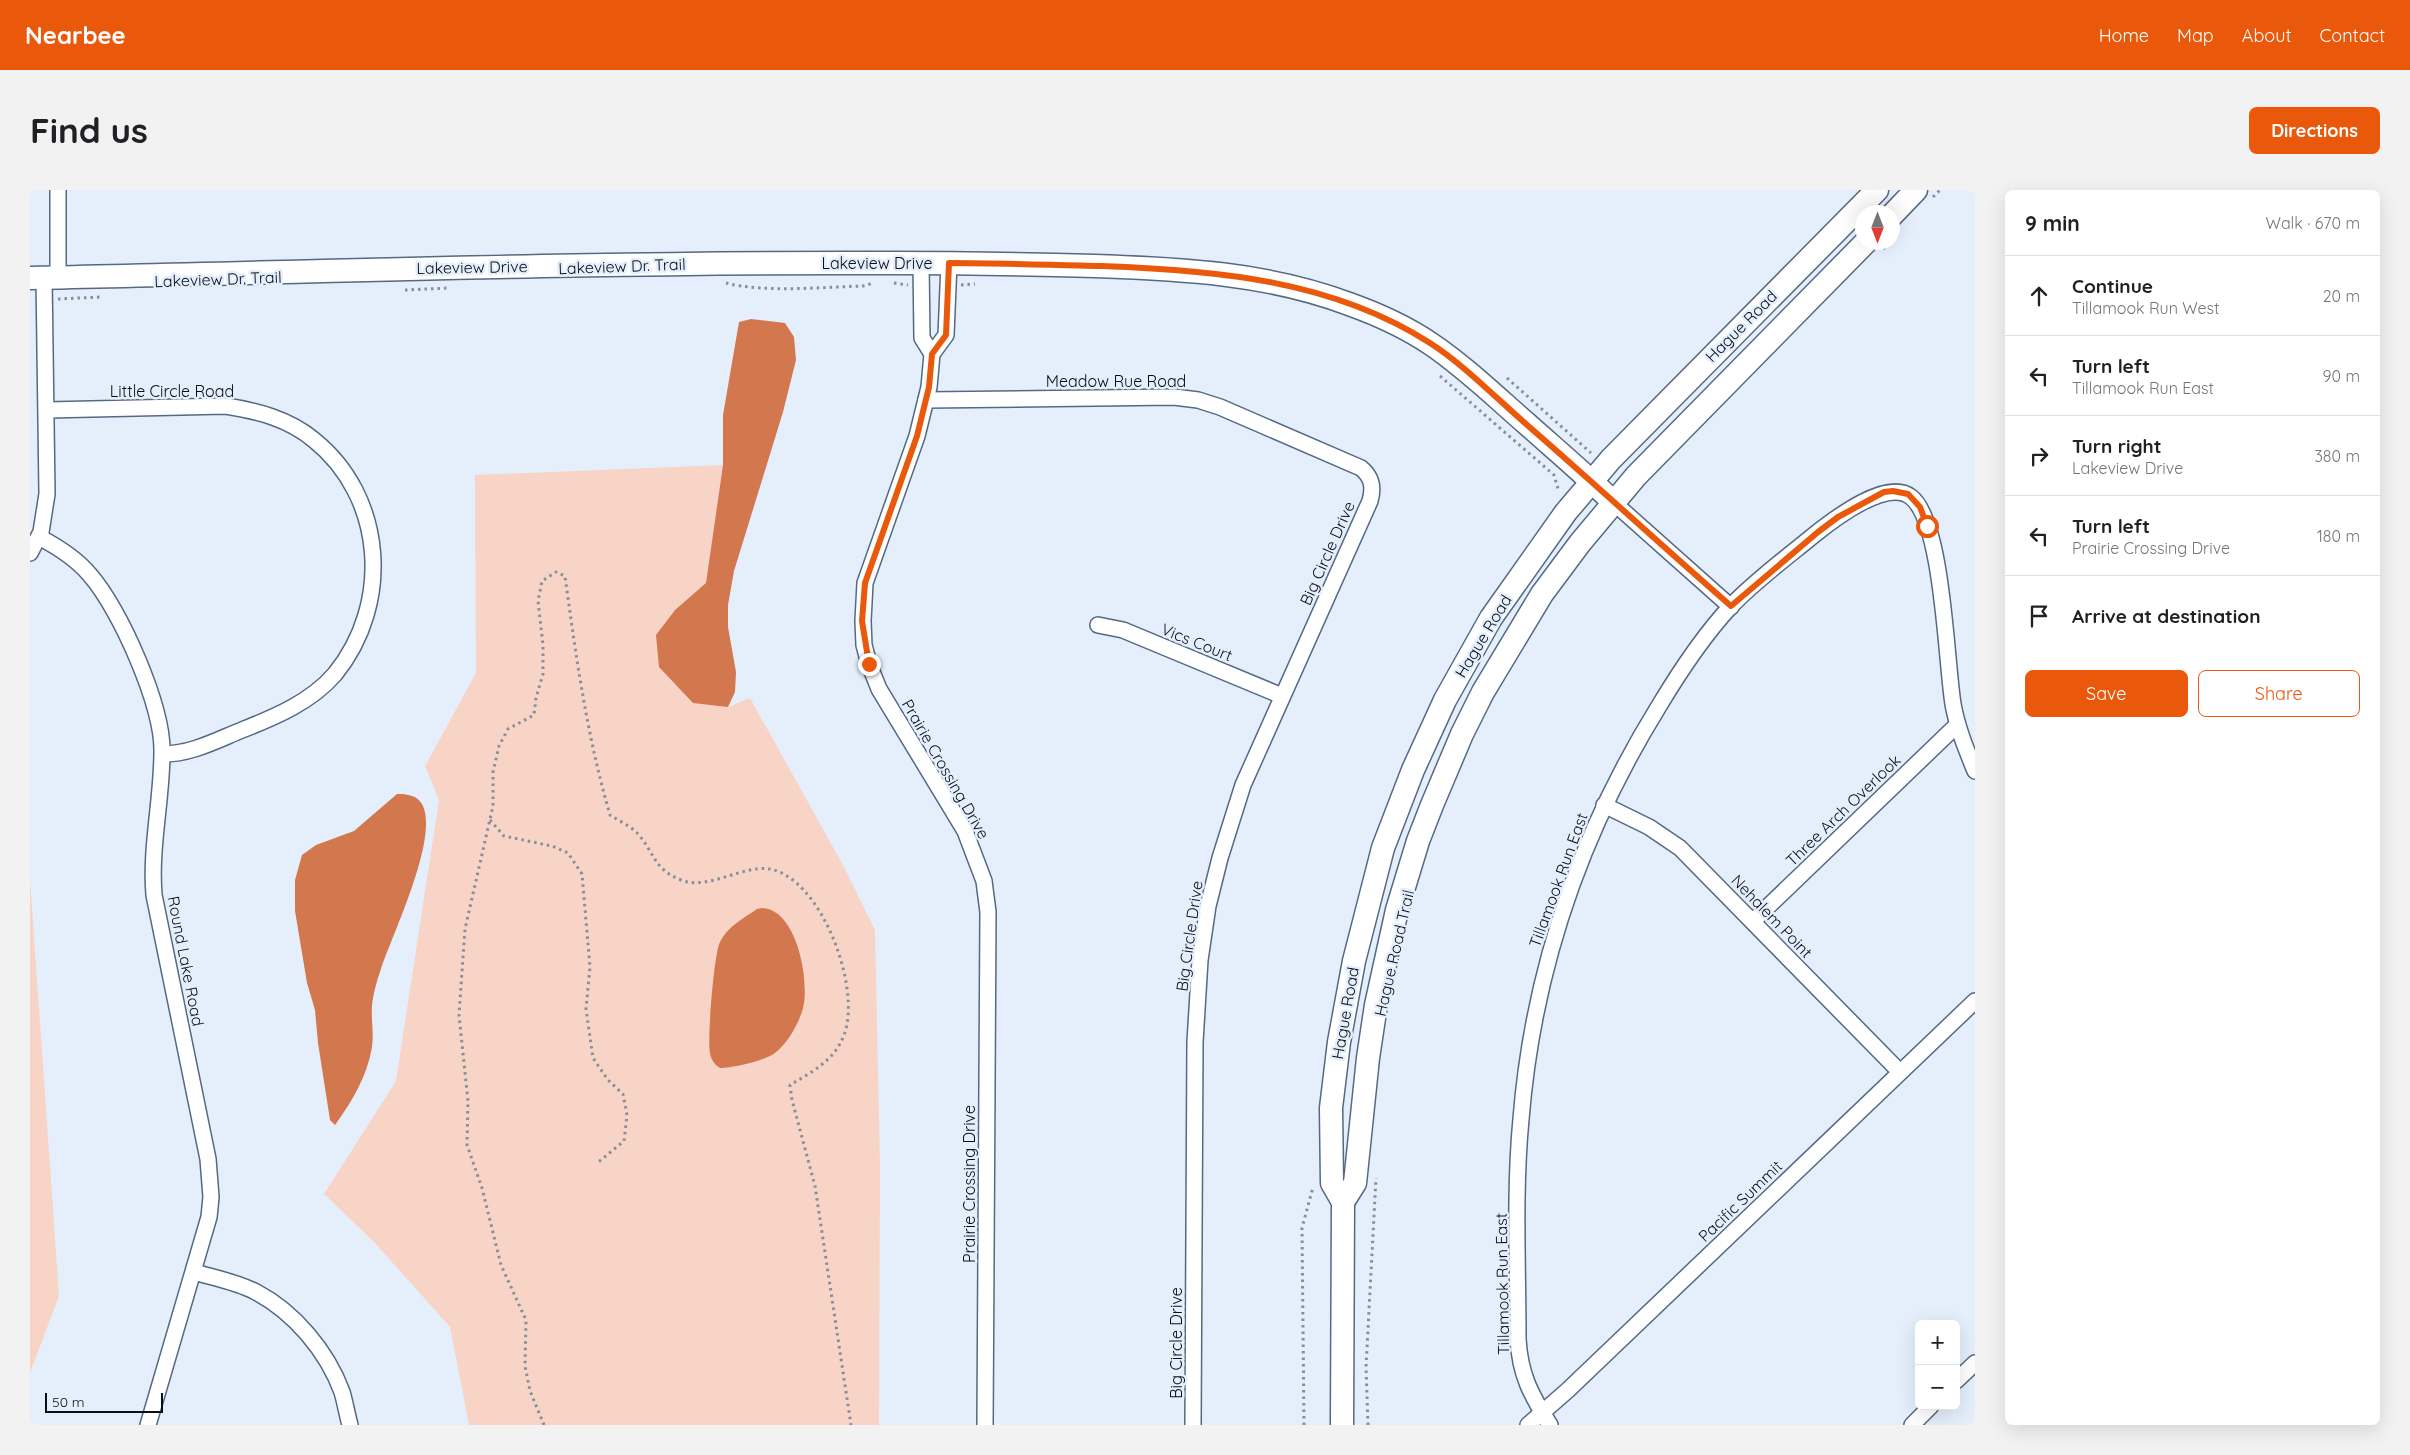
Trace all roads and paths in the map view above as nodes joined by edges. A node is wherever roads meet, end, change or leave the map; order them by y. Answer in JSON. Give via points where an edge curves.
{"nodes":[{"id":1,"x":58,"y":190,"type":"edge"},
{"id":2,"x":1877,"y":190,"type":"edge"},
{"id":3,"x":1916,"y":190,"type":"edge"},
{"id":4,"x":1900,"y":207,"type":"edge"},
{"id":5,"x":1858,"y":250,"type":"edge"},
{"id":6,"x":921,"y":263,"type":"junction"},
{"id":7,"x":949,"y":273,"type":"junction"},
{"id":8,"x":888,"y":281,"type":"dead end"},
{"id":9,"x":984,"y":281,"type":"dead end"},
{"id":10,"x":722,"y":282,"type":"dead end"},
{"id":11,"x":877,"y":282,"type":"dead end"},
{"id":12,"x":44,"y":283,"type":"edge"},
{"id":13,"x":920,"y":287,"type":"junction"},
{"id":14,"x":450,"y":288,"type":"dead end"},
{"id":15,"x":400,"y":290,"type":"dead end"},
{"id":16,"x":110,"y":296,"type":"dead end"},
{"id":17,"x":932,"y":354,"type":"junction"},
{"id":18,"x":1437,"y":374,"type":"dead end"},
{"id":19,"x":926,"y":400,"type":"junction"},
{"id":20,"x":47,"y":410,"type":"junction"},
{"id":21,"x":1592,"y":481,"type":"junction"},
{"id":22,"x":1372,"y":484,"type":"joint"},
{"id":23,"x":1559,"y":495,"type":"dead end"},
{"id":24,"x":1613,"y":502,"type":"junction"},
{"id":25,"x":39,"y":537,"type":"junction"},
{"id":26,"x":30,"y":552,"type":"edge"},
{"id":27,"x":1731,"y":606,"type":"junction"},
{"id":28,"x":1098,"y":624,"type":"dead end"},
{"id":29,"x":1282,"y":696,"type":"junction"},
{"id":30,"x":1957,"y":724,"type":"junction"},
{"id":31,"x":162,"y":754,"type":"junction"},
{"id":32,"x":1975,"y":771,"type":"edge"},
{"id":33,"x":1604,"y":805,"type":"junction"},
{"id":34,"x":490,"y":820,"type":"junction"},
{"id":35,"x":1753,"y":921,"type":"junction"},
{"id":36,"x":1975,"y":1001,"type":"edge"},
{"id":37,"x":1900,"y":1072,"type":"junction"},
{"id":38,"x":596,"y":1164,"type":"dead end"},
{"id":39,"x":1377,"y":1168,"type":"dead end"},
{"id":40,"x":1343,"y":1202,"type":"junction"},
{"id":41,"x":194,"y":1272,"type":"junction"},
{"id":42,"x":1975,"y":1363,"type":"edge"},
{"id":43,"x":1960,"y":1377,"type":"edge"},
{"id":44,"x":1927,"y":1410,"type":"edge"},
{"id":45,"x":1546,"y":1419,"type":"edge"},
{"id":46,"x":148,"y":1425,"type":"edge"},
{"id":47,"x":350,"y":1425,"type":"edge"},
{"id":48,"x":544,"y":1425,"type":"edge"},
{"id":49,"x":852,"y":1425,"type":"edge"},
{"id":50,"x":985,"y":1425,"type":"edge"},
{"id":51,"x":1193,"y":1425,"type":"edge"},
{"id":52,"x":1342,"y":1425,"type":"edge"},
{"id":53,"x":1368,"y":1425,"type":"edge"},
{"id":54,"x":1528,"y":1425,"type":"edge"},
{"id":55,"x":1912,"y":1425,"type":"edge"}],
"edges":[{"from":1,"to":12,"type":"street"},
{"from":2,"to":21,"type":"main road","name":"Hague Road"},
{"from":3,"to":4,"type":"main road"},
{"from":5,"to":24,"type":"main road","name":"Hague Road"},
{"from":6,"to":7,"type":"main road","name":"Lakeview Drive"},
{"from":6,"to":12,"type":"main road","name":"Lakeview Drive","via":[[683,262]]},
{"from":6,"to":13,"type":"street"},
{"from":7,"to":9,"type":"path","via":[[967,286]]},
{"from":7,"to":17,"type":"street","name":"Prairie Crossing Drive","via":[[946,335]]},
{"from":7,"to":21,"type":"main road","name":"Lakeview Drive","via":[[1169,268],[1252,278],[1322,294],[1382,317],[1431,344]]},
{"from":8,"to":13,"type":"path"},
{"from":10,"to":11,"type":"path","via":[[741,287],[795,287],[863,286]]},
{"from":12,"to":16,"type":"path"},
{"from":12,"to":20,"type":"street"},
{"from":13,"to":17,"type":"street","via":[[922,338]]},
{"from":14,"to":15,"type":"path"},
{"from":17,"to":19,"type":"street","name":"Prairie Crossing Drive"},
{"from":18,"to":23,"type":"path","via":[[1554,476]]},
{"from":19,"to":22,"type":"street","name":"Meadow Rue Road","via":[[1174,397],[1198,400],[1361,468],[1369,474]]},
{"from":19,"to":50,"type":"street","name":"Prairie Crossing Drive","via":[[908,467],[865,583],[862,621],[869,664],[879,689],[965,831],[984,881],[988,912]]},
{"from":20,"to":25,"type":"street","via":[[47,494]]},
{"from":20,"to":31,"type":"street","name":"Little Circle Road","via":[[226,406],[271,416],[293,426],[327,452],[351,481],[366,515],[374,570],[370,605],[347,656],[334,674],[306,699],[264,721],[188,752]]},
{"from":21,"to":24,"type":"main road","name":"Lakeview Drive"},
{"from":21,"to":40,"type":"main road","name":"Hague Road","via":[[1540,546],[1469,655],[1427,737],[1383,848],[1354,961],[1334,1075],[1332,1183]]},
{"from":22,"to":29,"type":"street","name":"Big Circle Drive","via":[[1370,500]]},
{"from":24,"to":27,"type":"street","name":"Lakeview Drive"},
{"from":24,"to":40,"type":"main road","name":"Hague Road","via":[[1565,561],[1502,657],[1462,734],[1418,841],[1383,969],[1368,1058],[1355,1183]]},
{"from":25,"to":26,"type":"street"},
{"from":25,"to":31,"type":"street","name":"Round Lake Road","via":[[72,557],[106,595],[154,701],[161,727]]},
{"from":27,"to":30,"type":"street","name":"Tillamook Run East","via":[[1838,517],[1884,492],[1908,494],[1920,507],[1933,546]]},
{"from":27,"to":33,"type":"street","name":"Tillamook Run East","via":[[1681,670],[1639,738]]},
{"from":28,"to":29,"type":"street","name":"Vics Court","via":[[1123,630]]},
{"from":29,"to":51,"type":"street","name":"Big Circle Drive","via":[[1243,785],[1220,858],[1208,906],[1200,960],[1195,1042]]},
{"from":30,"to":32,"type":"street"},
{"from":30,"to":35,"type":"street","name":"Three Arch Overlook"},
{"from":31,"to":41,"type":"street","name":"Round Lake Road","via":[[153,860],[154,895],[210,1178],[209,1217]]},
{"from":33,"to":35,"type":"street","name":"Nehalem Point","via":[[1649,827],[1680,848]]},
{"from":33,"to":45,"type":"street","name":"Tillamook Run East","via":[[1554,937],[1536,1012],[1524,1088],[1519,1156],[1518,1339],[1528,1389]]},
{"from":34,"to":38,"type":"path","via":[[504,836],[552,846],[568,853],[582,874],[590,967],[586,1009],[593,1058],[608,1080],[623,1094],[627,1115],[624,1141]]},
{"from":34,"to":48,"type":"path","via":[[465,929],[459,1014],[468,1101],[467,1144],[482,1188],[501,1265],[526,1320],[525,1366]]},
{"from":34,"to":49,"type":"path","via":[[493,772],[499,746],[508,729],[534,715],[543,674],[538,601],[542,581],[556,572],[565,576],[581,695],[610,815],[638,833],[662,870],[683,881],[714,880],[751,870],[770,869],[795,881],[819,910],[836,942],[850,1006],[845,1034],[836,1051],[821,1066],[790,1085],[815,1186]]},
{"from":35,"to":37,"type":"street","name":"Nehalem Point"},
{"from":36,"to":37,"type":"street","name":"Pacific Summit"},
{"from":37,"to":45,"type":"street","name":"Pacific Summit"},
{"from":39,"to":53,"type":"path","via":[[1366,1368]]},
{"from":40,"to":52,"type":"main road","name":"Hague Road"},
{"from":41,"to":46,"type":"street","name":"Round Lake Road"},
{"from":41,"to":47,"type":"street","via":[[257,1292],[300,1326],[336,1379]]},
{"from":42,"to":43,"type":"street"},
{"from":44,"to":55,"type":"street"},
{"from":45,"to":54,"type":"street","name":"Pacific Summit"}]}
